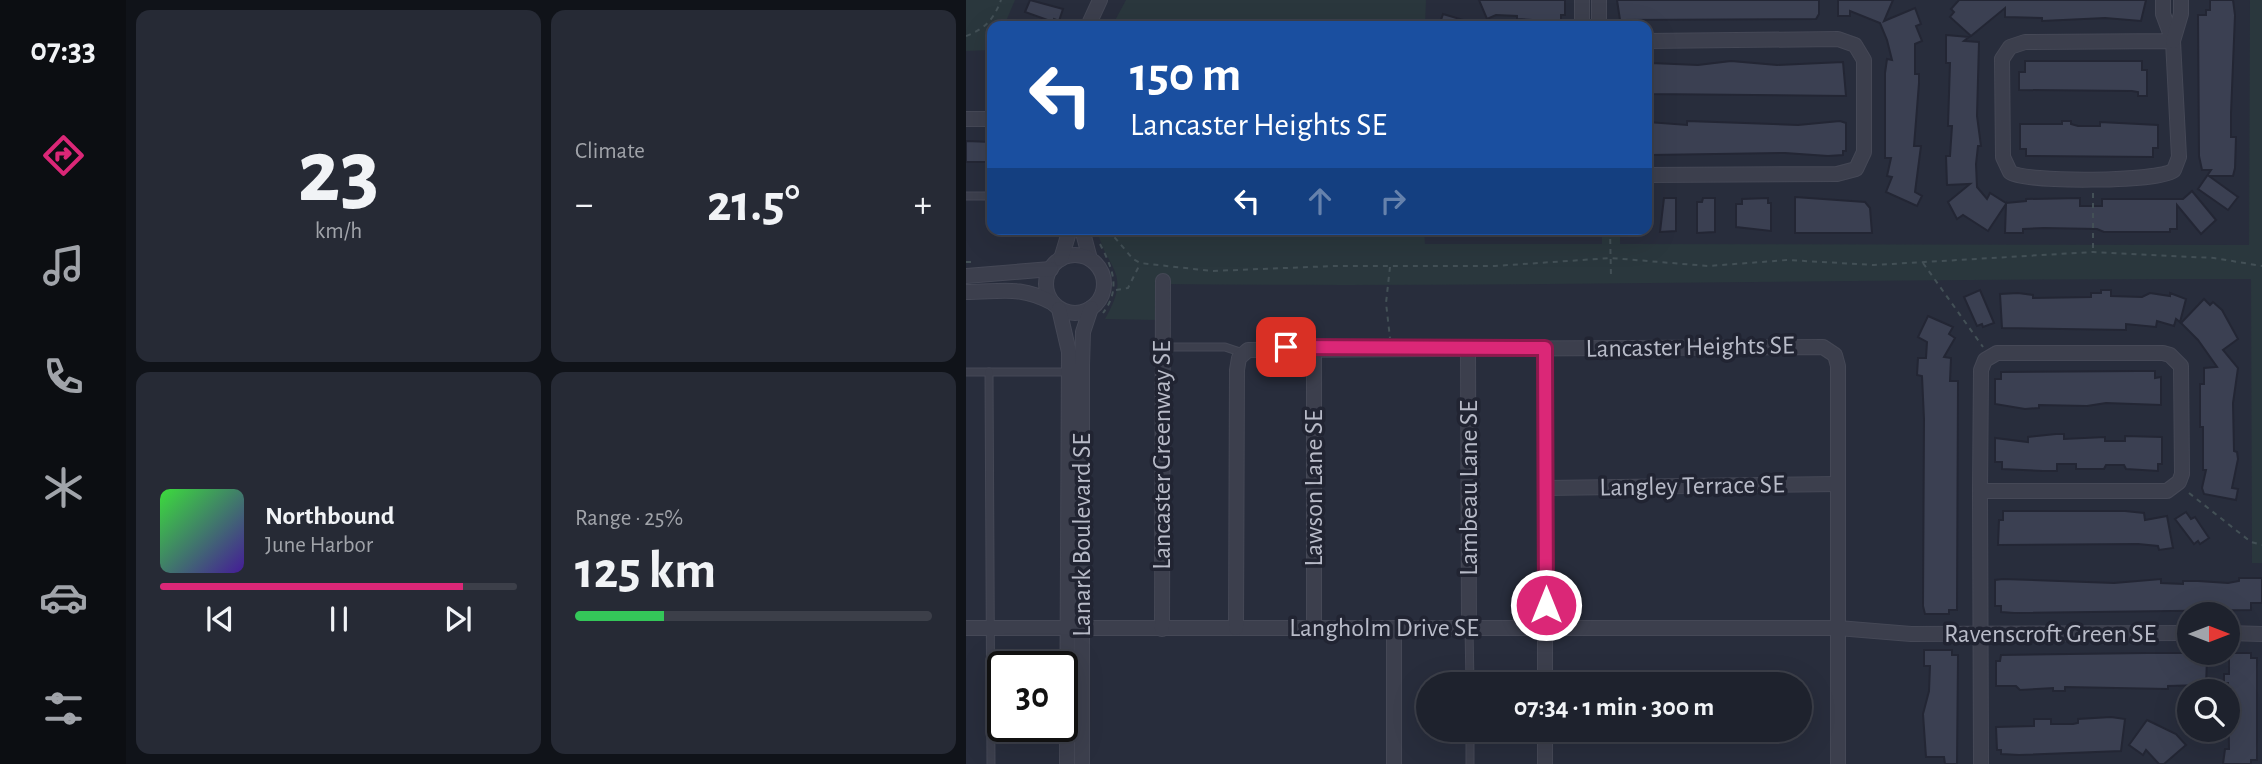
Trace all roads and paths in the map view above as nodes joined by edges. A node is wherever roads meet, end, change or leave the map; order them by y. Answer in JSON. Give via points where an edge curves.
{"nodes":[{"id":1,"x":1002,"y":0,"type":"edge"},
{"id":2,"x":1100,"y":0,"type":"edge"},
{"id":3,"x":1582,"y":0,"type":"edge"},
{"id":4,"x":1599,"y":0,"type":"edge"},
{"id":5,"x":2163,"y":0,"type":"edge"},
{"id":6,"x":2181,"y":0,"type":"edge"},
{"id":7,"x":992,"y":21,"type":"edge"},
{"id":8,"x":1090,"y":21,"type":"edge"},
{"id":9,"x":1582,"y":21,"type":"edge"},
{"id":10,"x":1599,"y":21,"type":"edge"},
{"id":11,"x":987,"y":25,"type":"edge"},
{"id":12,"x":966,"y":36,"type":"edge"},
{"id":13,"x":1652,"y":41,"type":"edge"},
{"id":14,"x":2173,"y":41,"type":"junction"},
{"id":15,"x":966,"y":119,"type":"edge"},
{"id":16,"x":987,"y":119,"type":"edge"},
{"id":17,"x":1652,"y":175,"type":"edge"},
{"id":18,"x":2093,"y":178,"type":"junction"},
{"id":19,"x":966,"y":196,"type":"edge"},
{"id":20,"x":987,"y":196,"type":"edge"},
{"id":21,"x":1068,"y":235,"type":"edge"},
{"id":22,"x":1084,"y":235,"type":"edge"},
{"id":23,"x":1095,"y":235,"type":"edge"},
{"id":24,"x":1113,"y":235,"type":"edge"},
{"id":25,"x":1610,"y":235,"type":"edge"},
{"id":26,"x":2093,"y":252,"type":"junction"},
{"id":27,"x":1611,"y":258,"type":"junction"},
{"id":28,"x":1090,"y":260,"type":"junction"},
{"id":29,"x":966,"y":262,"type":"edge"},
{"id":30,"x":978,"y":262,"type":"dead end"},
{"id":31,"x":1922,"y":262,"type":"junction"},
{"id":32,"x":1140,"y":263,"type":"junction"},
{"id":33,"x":1056,"y":264,"type":"junction"},
{"id":34,"x":1390,"y":266,"type":"junction"},
{"id":35,"x":2262,"y":266,"type":"edge"},
{"id":36,"x":966,"y":276,"type":"edge"},
{"id":37,"x":1611,"y":277,"type":"dead end"},
{"id":38,"x":1163,"y":281,"type":"dead end"},
{"id":39,"x":1115,"y":290,"type":"junction"},
{"id":40,"x":966,"y":292,"type":"edge"},
{"id":41,"x":1056,"y":306,"type":"junction"},
{"id":42,"x":1095,"y":314,"type":"junction"},
{"id":43,"x":1390,"y":338,"type":"dead end"},
{"id":44,"x":1163,"y":347,"type":"junction"},
{"id":45,"x":1314,"y":348,"type":"junction"},
{"id":46,"x":1545,"y":348,"type":"junction"},
{"id":47,"x":1468,"y":349,"type":"junction"},
{"id":48,"x":1243,"y":353,"type":"junction"},
{"id":49,"x":1990,"y":356,"type":"junction"},
{"id":50,"x":966,"y":372,"type":"edge"},
{"id":51,"x":989,"y":372,"type":"junction"},
{"id":52,"x":1068,"y":372,"type":"junction"},
{"id":53,"x":2179,"y":482,"type":"junction"},
{"id":54,"x":1838,"y":484,"type":"junction"},
{"id":55,"x":1546,"y":488,"type":"junction"},
{"id":56,"x":1980,"y":491,"type":"junction"},
{"id":57,"x":2262,"y":545,"type":"edge"},
{"id":58,"x":966,"y":628,"type":"edge"},
{"id":59,"x":991,"y":628,"type":"junction"},
{"id":60,"x":1074,"y":628,"type":"junction"},
{"id":61,"x":1236,"y":628,"type":"junction"},
{"id":62,"x":1314,"y":628,"type":"junction"},
{"id":63,"x":1469,"y":628,"type":"junction"},
{"id":64,"x":1545,"y":628,"type":"junction"},
{"id":65,"x":1838,"y":628,"type":"junction"},
{"id":66,"x":1162,"y":629,"type":"junction"},
{"id":67,"x":1394,"y":629,"type":"junction"},
{"id":68,"x":2177,"y":633,"type":"edge"},
{"id":69,"x":2240,"y":633,"type":"edge"},
{"id":70,"x":1911,"y":634,"type":"joint"},
{"id":71,"x":1980,"y":634,"type":"junction"},
{"id":72,"x":2262,"y":634,"type":"edge"},
{"id":73,"x":1470,"y":672,"type":"edge"},
{"id":74,"x":1545,"y":672,"type":"edge"},
{"id":75,"x":1470,"y":742,"type":"edge"},
{"id":76,"x":1545,"y":742,"type":"edge"},
{"id":77,"x":991,"y":764,"type":"edge"},
{"id":78,"x":1067,"y":764,"type":"edge"},
{"id":79,"x":1082,"y":764,"type":"edge"},
{"id":80,"x":1394,"y":764,"type":"edge"},
{"id":81,"x":1470,"y":764,"type":"edge"},
{"id":82,"x":1545,"y":764,"type":"edge"},
{"id":83,"x":1838,"y":764,"type":"edge"},
{"id":84,"x":1981,"y":764,"type":"edge"}],
"edges":[{"from":1,"to":7,"type":"path"},
{"from":2,"to":8,"type":"street"},
{"from":3,"to":9,"type":"street"},
{"from":4,"to":10,"type":"street"},
{"from":5,"to":14,"type":"street"},
{"from":6,"to":14,"type":"street"},
{"from":11,"to":12,"type":"path"},
{"from":13,"to":17,"type":"street","via":[[1845,40],[1855,44],[1864,60],[1862,161],[1856,169]]},
{"from":14,"to":18,"type":"street","via":[[2179,163],[2169,175],[2158,177]]},
{"from":14,"to":18,"type":"street","via":[[2025,42],[2005,53],[2003,156],[2010,172],[2023,178]]},
{"from":15,"to":16,"type":"street"},
{"from":18,"to":26,"type":"path"},
{"from":19,"to":20,"type":"lane"},
{"from":21,"to":33,"type":"street"},
{"from":22,"to":28,"type":"street"},
{"from":23,"to":39,"type":"path","via":[[1113,272]]},
{"from":24,"to":32,"type":"path"},
{"from":25,"to":27,"type":"path"},
{"from":26,"to":31,"type":"path"},
{"from":26,"to":35,"type":"path","via":[[2214,258]]},
{"from":27,"to":31,"type":"path","via":[[1708,266],[1787,260],[1874,265]]},
{"from":27,"to":34,"type":"path","via":[[1495,266]]},
{"from":27,"to":37,"type":"path"},
{"from":28,"to":33,"type":"street","via":[[1075,255]]},
{"from":28,"to":42,"type":"street","via":[[1104,283]]},
{"from":29,"to":30,"type":"path"},
{"from":31,"to":49,"type":"path"},
{"from":32,"to":34,"type":"path","via":[[1212,271]]},
{"from":32,"to":39,"type":"path","via":[[1128,288]]},
{"from":33,"to":36,"type":"street"},
{"from":33,"to":41,"type":"street","via":[[1046,286]]},
{"from":34,"to":43,"type":"path","via":[[1386,303]]},
{"from":38,"to":44,"type":"street","name":"Lancaster Greenway SE"},
{"from":39,"to":42,"type":"path"},
{"from":40,"to":41,"type":"street","via":[[1018,290]]},
{"from":41,"to":42,"type":"street"},
{"from":41,"to":52,"type":"street","name":"Lanark Boulevard SE","via":[[1068,343]]},
{"from":42,"to":60,"type":"street","name":"Lanark Boulevard SE","via":[[1083,332]]},
{"from":44,"to":48,"type":"lane","via":[[1225,347]]},
{"from":44,"to":66,"type":"street","name":"Lancaster Greenway SE"},
{"from":45,"to":47,"type":"street","name":"Lancaster Heights SE"},
{"from":45,"to":48,"type":"street","name":"Lancaster Heights SE","via":[[1258,347]]},
{"from":45,"to":62,"type":"street","name":"Lawson Lane SE"},
{"from":46,"to":47,"type":"street","name":"Lancaster Heights SE"},
{"from":46,"to":54,"type":"street","name":"Lancaster Heights SE","via":[[1830,349],[1838,366]]},
{"from":46,"to":55,"type":"street"},
{"from":47,"to":63,"type":"street","name":"Lambeau Lane SE"},
{"from":48,"to":61,"type":"street","via":[[1237,370]]},
{"from":49,"to":53,"type":"street","via":[[2170,355],[2182,374]]},
{"from":49,"to":56,"type":"street","via":[[1981,370]]},
{"from":50,"to":51,"type":"lane"},
{"from":51,"to":52,"type":"lane"},
{"from":51,"to":59,"type":"lane"},
{"from":52,"to":60,"type":"street","name":"Lanark Boulevard SE"},
{"from":53,"to":56,"type":"street","via":[[2158,492]]},
{"from":53,"to":57,"type":"path","via":[[2251,542]]},
{"from":54,"to":55,"type":"street","name":"Langley Terrace SE"},
{"from":54,"to":65,"type":"street","name":"Lancaster Heights SE"},
{"from":55,"to":64,"type":"street"},
{"from":56,"to":71,"type":"street"},
{"from":58,"to":59,"type":"street","name":"Langholm Drive SE"},
{"from":59,"to":60,"type":"street","name":"Langholm Drive SE"},
{"from":59,"to":77,"type":"lane"},
{"from":60,"to":66,"type":"street","name":"Langholm Drive SE"},
{"from":60,"to":78,"type":"street","name":"Lanark Boulevard SE"},
{"from":60,"to":79,"type":"street","name":"Lanark Boulevard SE"},
{"from":61,"to":62,"type":"street","name":"Langholm Drive SE"},
{"from":61,"to":66,"type":"street","name":"Langholm Drive SE"},
{"from":62,"to":67,"type":"street","name":"Langholm Drive SE"},
{"from":63,"to":64,"type":"street","name":"Langholm Drive SE"},
{"from":63,"to":67,"type":"street","name":"Langholm Drive SE"},
{"from":63,"to":73,"type":"lane"},
{"from":64,"to":65,"type":"street","name":"Langholm Drive SE"},
{"from":64,"to":74,"type":"street"},
{"from":65,"to":70,"type":"street","name":"Langholm Drive SE"},
{"from":65,"to":83,"type":"street","name":"Lancaster Heights SE"},
{"from":67,"to":80,"type":"street"},
{"from":68,"to":71,"type":"street","name":"Ravenscroft Green SE"},
{"from":69,"to":72,"type":"street"},
{"from":70,"to":71,"type":"street","name":"Ravenscroft Green SE"},
{"from":71,"to":84,"type":"street"},
{"from":75,"to":81,"type":"lane"},
{"from":76,"to":82,"type":"street"}]}
